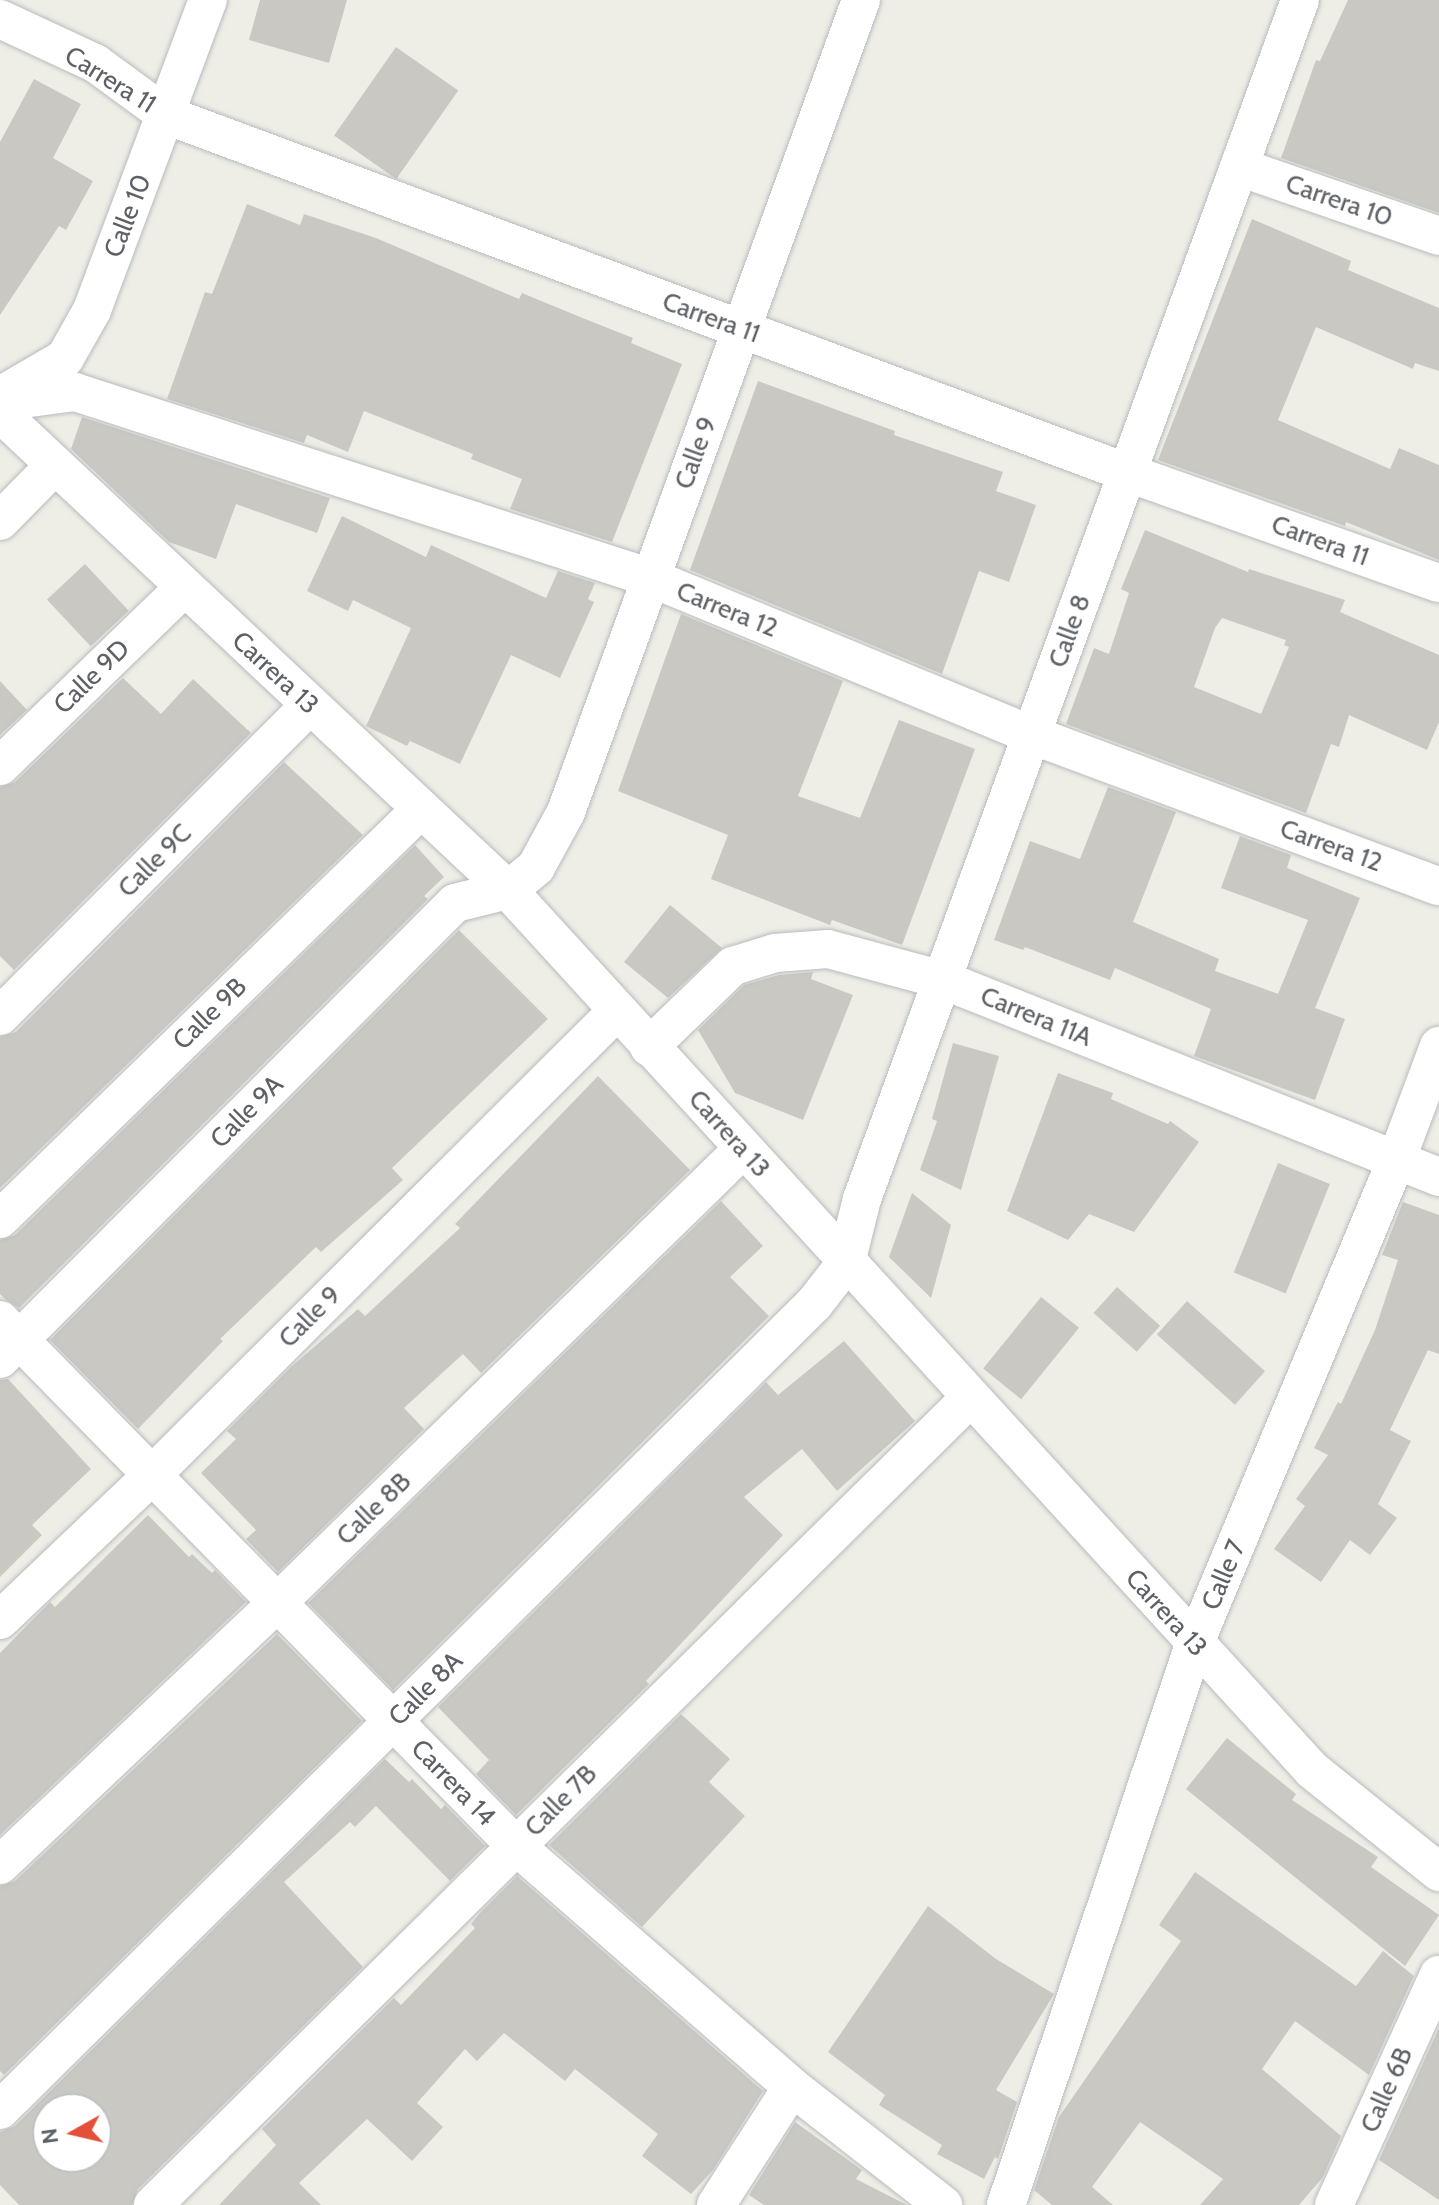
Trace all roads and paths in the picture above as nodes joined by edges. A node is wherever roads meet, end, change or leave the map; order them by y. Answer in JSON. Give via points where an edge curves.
{"nodes":[{"id":1,"x":208,"y":0,"type":"edge"},
{"id":2,"x":861,"y":0,"type":"edge"},
{"id":3,"x":1300,"y":0,"type":"edge"},
{"id":4,"x":0,"y":19,"type":"edge"},
{"id":5,"x":166,"y":115,"type":"junction"},
{"id":6,"x":1239,"y":167,"type":"junction"},
{"id":7,"x":1439,"y":236,"type":"edge"},
{"id":8,"x":741,"y":329,"type":"junction"},
{"id":9,"x":0,"y":399,"type":"edge"},
{"id":10,"x":0,"y":413,"type":"edge"},
{"id":11,"x":53,"y":467,"type":"junction"},
{"id":12,"x":1128,"y":473,"type":"junction"},
{"id":13,"x":0,"y":521,"type":"edge"},
{"id":14,"x":651,"y":578,"type":"junction"},
{"id":15,"x":1439,"y":583,"type":"edge"},
{"id":16,"x":184,"y":588,"type":"junction"},
{"id":17,"x":310,"y":705,"type":"junction"},
{"id":18,"x":1032,"y":735,"type":"junction"},
{"id":19,"x":0,"y":766,"type":"edge"},
{"id":20,"x":421,"y":809,"type":"junction"},
{"id":21,"x":1439,"y":886,"type":"edge"},
{"id":22,"x":508,"y":890,"type":"junction"},
{"id":23,"x":943,"y":980,"type":"junction"},
{"id":24,"x":617,"y":1011,"type":"junction"},
{"id":25,"x":0,"y":1016,"type":"edge"},
{"id":26,"x":1439,"y":1046,"type":"edge"},
{"id":27,"x":649,"y":1047,"type":"junction"},
{"id":28,"x":743,"y":1149,"type":"junction"},
{"id":29,"x":1396,"y":1161,"type":"junction"},
{"id":30,"x":1439,"y":1177,"type":"edge"},
{"id":31,"x":0,"y":1219,"type":"edge"},
{"id":32,"x":846,"y":1263,"type":"junction"},
{"id":33,"x":6,"y":1340,"type":"edge"},
{"id":34,"x":970,"y":1398,"type":"junction"},
{"id":35,"x":152,"y":1475,"type":"junction"},
{"id":36,"x":277,"y":1603,"type":"junction"},
{"id":37,"x":0,"y":1620,"type":"edge"},
{"id":38,"x":1194,"y":1645,"type":"junction"},
{"id":39,"x":393,"y":1721,"type":"junction"},
{"id":40,"x":516,"y":1846,"type":"junction"},
{"id":41,"x":0,"y":1865,"type":"edge"},
{"id":42,"x":1439,"y":1872,"type":"edge"},
{"id":43,"x":1439,"y":1975,"type":"edge"},
{"id":44,"x":792,"y":2087,"type":"junction"},
{"id":45,"x":0,"y":2110,"type":"edge"},
{"id":46,"x":153,"y":2205,"type":"edge"},
{"id":47,"x":716,"y":2205,"type":"edge"},
{"id":48,"x":943,"y":2205,"type":"edge"},
{"id":49,"x":1006,"y":2205,"type":"edge"},
{"id":50,"x":1334,"y":2205,"type":"edge"}],
"edges":[{"from":1,"to":5,"type":"street","name":"Calle 10"},
{"from":2,"to":8,"type":"street","name":"Calle 9"},
{"from":3,"to":6,"type":"street","name":"Calle 8"},
{"from":4,"to":5,"type":"street","name":"Carrera 11","via":[[95,63]]},
{"from":5,"to":8,"type":"street","name":"Carrera 11"},
{"from":5,"to":9,"type":"street","name":"Calle 10","via":[[92,310],[65,358]]},
{"from":6,"to":7,"type":"street","name":"Carrera 10"},
{"from":6,"to":12,"type":"street","name":"Calle 8"},
{"from":8,"to":12,"type":"street","name":"Carrera 11"},
{"from":8,"to":14,"type":"street","name":"Calle 9"},
{"from":9,"to":14,"type":"street","name":"Carrera 12","via":[[75,392]]},
{"from":10,"to":11,"type":"street","name":"Carrera 13"},
{"from":11,"to":13,"type":"street"},
{"from":11,"to":16,"type":"street","name":"Carrera 13"},
{"from":12,"to":15,"type":"street","name":"Carrera 11"},
{"from":12,"to":18,"type":"street","name":"Calle 8"},
{"from":14,"to":18,"type":"street","name":"Carrera 12"},
{"from":14,"to":22,"type":"street","name":"Calle 9","via":[[566,812],[536,867]]},
{"from":16,"to":17,"type":"street","name":"Carrera 13"},
{"from":16,"to":19,"type":"street","name":"Calle 9D"},
{"from":17,"to":20,"type":"street","name":"Carrera 13"},
{"from":17,"to":25,"type":"street","name":"Calle 9C"},
{"from":18,"to":21,"type":"street","name":"Carrera 12"},
{"from":18,"to":23,"type":"street","name":"Calle 8"},
{"from":20,"to":22,"type":"street","name":"Carrera 13"},
{"from":20,"to":31,"type":"street","name":"Calle 9B"},
{"from":22,"to":24,"type":"street","name":"Carrera 13"},
{"from":22,"to":33,"type":"street","name":"Calle 9A","via":[[455,903]]},
{"from":23,"to":27,"type":"street","name":"Carrera 11A","via":[[828,949],[775,953],[733,966]]},
{"from":23,"to":29,"type":"street","name":"Carrera 11A"},
{"from":23,"to":32,"type":"street","name":"Calle 8","via":[[862,1199]]},
{"from":24,"to":27,"type":"street","name":"Carrera 13"},
{"from":24,"to":35,"type":"street","name":"Calle 9"},
{"from":26,"to":29,"type":"street","name":"Calle 7"},
{"from":27,"to":28,"type":"street","name":"Carrera 13"},
{"from":28,"to":32,"type":"street","name":"Carrera 13"},
{"from":28,"to":36,"type":"street","name":"Calle 8B"},
{"from":29,"to":30,"type":"street","name":"Carrera 11A"},
{"from":29,"to":38,"type":"street","name":"Calle 7"},
{"from":32,"to":34,"type":"street","name":"Carrera 13"},
{"from":32,"to":39,"type":"street","name":"Calle 8A","via":[[814,1304]]},
{"from":33,"to":35,"type":"street","name":"Carrera 14"},
{"from":34,"to":38,"type":"street","name":"Carrera 13"},
{"from":34,"to":40,"type":"street","name":"Calle 7B"},
{"from":35,"to":36,"type":"street","name":"Carrera 14"},
{"from":35,"to":37,"type":"street","name":"Calle 9"},
{"from":36,"to":39,"type":"street","name":"Carrera 14"},
{"from":36,"to":41,"type":"street","name":"Calle 8B"},
{"from":38,"to":42,"type":"street","name":"Carrera 13","via":[[1312,1770]]},
{"from":38,"to":49,"type":"street","name":"Calle 7"},
{"from":39,"to":40,"type":"street","name":"Carrera 14"},
{"from":39,"to":45,"type":"street","name":"Calle 8A"},
{"from":40,"to":44,"type":"street","name":"Carrera 14"},
{"from":40,"to":46,"type":"street","name":"Calle 7B"},
{"from":43,"to":50,"type":"street","name":"Calle 6B"},
{"from":44,"to":47,"type":"street"},
{"from":44,"to":48,"type":"street","name":"Carrera 14"}]}
